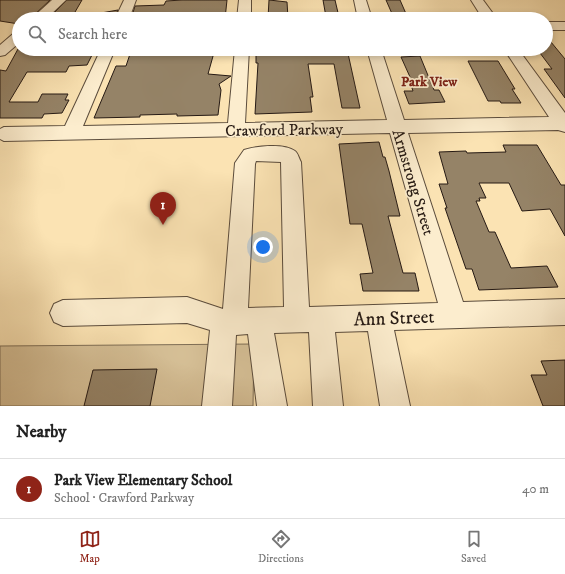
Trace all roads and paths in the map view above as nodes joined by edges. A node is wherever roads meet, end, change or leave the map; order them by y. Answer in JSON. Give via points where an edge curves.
{"nodes":[{"id":1,"x":60,"y":0,"type":"edge"},
{"id":2,"x":130,"y":0,"type":"edge"},
{"id":3,"x":245,"y":0,"type":"edge"},
{"id":4,"x":360,"y":0,"type":"edge"},
{"id":5,"x":477,"y":0,"type":"edge"},
{"id":6,"x":46,"y":12,"type":"edge"},
{"id":7,"x":125,"y":12,"type":"edge"},
{"id":8,"x":244,"y":12,"type":"edge"},
{"id":9,"x":363,"y":12,"type":"edge"},
{"id":10,"x":485,"y":12,"type":"edge"},
{"id":11,"x":553,"y":26,"type":"edge"},
{"id":12,"x":565,"y":26,"type":"edge"},
{"id":13,"x":12,"y":32,"type":"edge"},
{"id":14,"x":0,"y":33,"type":"edge"},
{"id":15,"x":12,"y":42,"type":"edge"},
{"id":16,"x":0,"y":52,"type":"edge"},
{"id":17,"x":105,"y":56,"type":"edge"},
{"id":18,"x":241,"y":56,"type":"edge"},
{"id":19,"x":376,"y":56,"type":"edge"},
{"id":20,"x":516,"y":56,"type":"edge"},
{"id":21,"x":564,"y":124,"type":"edge"},
{"id":22,"x":397,"y":126,"type":"junction"},
{"id":23,"x":236,"y":130,"type":"junction"},
{"id":24,"x":71,"y":133,"type":"junction"},
{"id":25,"x":4,"y":134,"type":"dead end"},
{"id":26,"x":565,"y":312,"type":"edge"},
{"id":27,"x":63,"y":313,"type":"dead end"},
{"id":28,"x":454,"y":315,"type":"junction"},
{"id":29,"x":379,"y":317,"type":"junction"},
{"id":30,"x":309,"y":319,"type":"junction"},
{"id":31,"x":240,"y":321,"type":"junction"},
{"id":32,"x":217,"y":406,"type":"edge"},
{"id":33,"x":272,"y":406,"type":"edge"},
{"id":34,"x":328,"y":406,"type":"edge"},
{"id":35,"x":395,"y":406,"type":"edge"}],
"edges":[{"from":1,"to":6,"type":"street"},
{"from":2,"to":7,"type":"street"},
{"from":3,"to":8,"type":"street"},
{"from":4,"to":9,"type":"street"},
{"from":5,"to":10,"type":"street"},
{"from":11,"to":12,"type":"street"},
{"from":13,"to":14,"type":"street"},
{"from":15,"to":16,"type":"street"},
{"from":17,"to":24,"type":"street"},
{"from":18,"to":23,"type":"street"},
{"from":19,"to":22,"type":"street","name":"Armstrong Street"},
{"from":20,"to":21,"type":"street"},
{"from":21,"to":22,"type":"street","name":"Crawford Parkway"},
{"from":22,"to":23,"type":"street","name":"Crawford Parkway"},
{"from":22,"to":28,"type":"street","name":"Armstrong Street"},
{"from":23,"to":24,"type":"street","name":"Crawford Parkway"},
{"from":24,"to":25,"type":"street","name":"Crawford Parkway"},
{"from":26,"to":28,"type":"street","name":"Ann Street"},
{"from":27,"to":31,"type":"street","name":"Ann Street","via":[[187,310]]},
{"from":28,"to":29,"type":"street","name":"Ann Street"},
{"from":29,"to":30,"type":"street","name":"Ann Street"},
{"from":29,"to":35,"type":"street"},
{"from":30,"to":31,"type":"street","name":"Ann Street"},
{"from":30,"to":31,"type":"street","via":[[290,158],[286,155],[257,154],[251,155],[245,163]]},
{"from":30,"to":34,"type":"street"},
{"from":31,"to":32,"type":"street"},
{"from":31,"to":33,"type":"street"}]}
